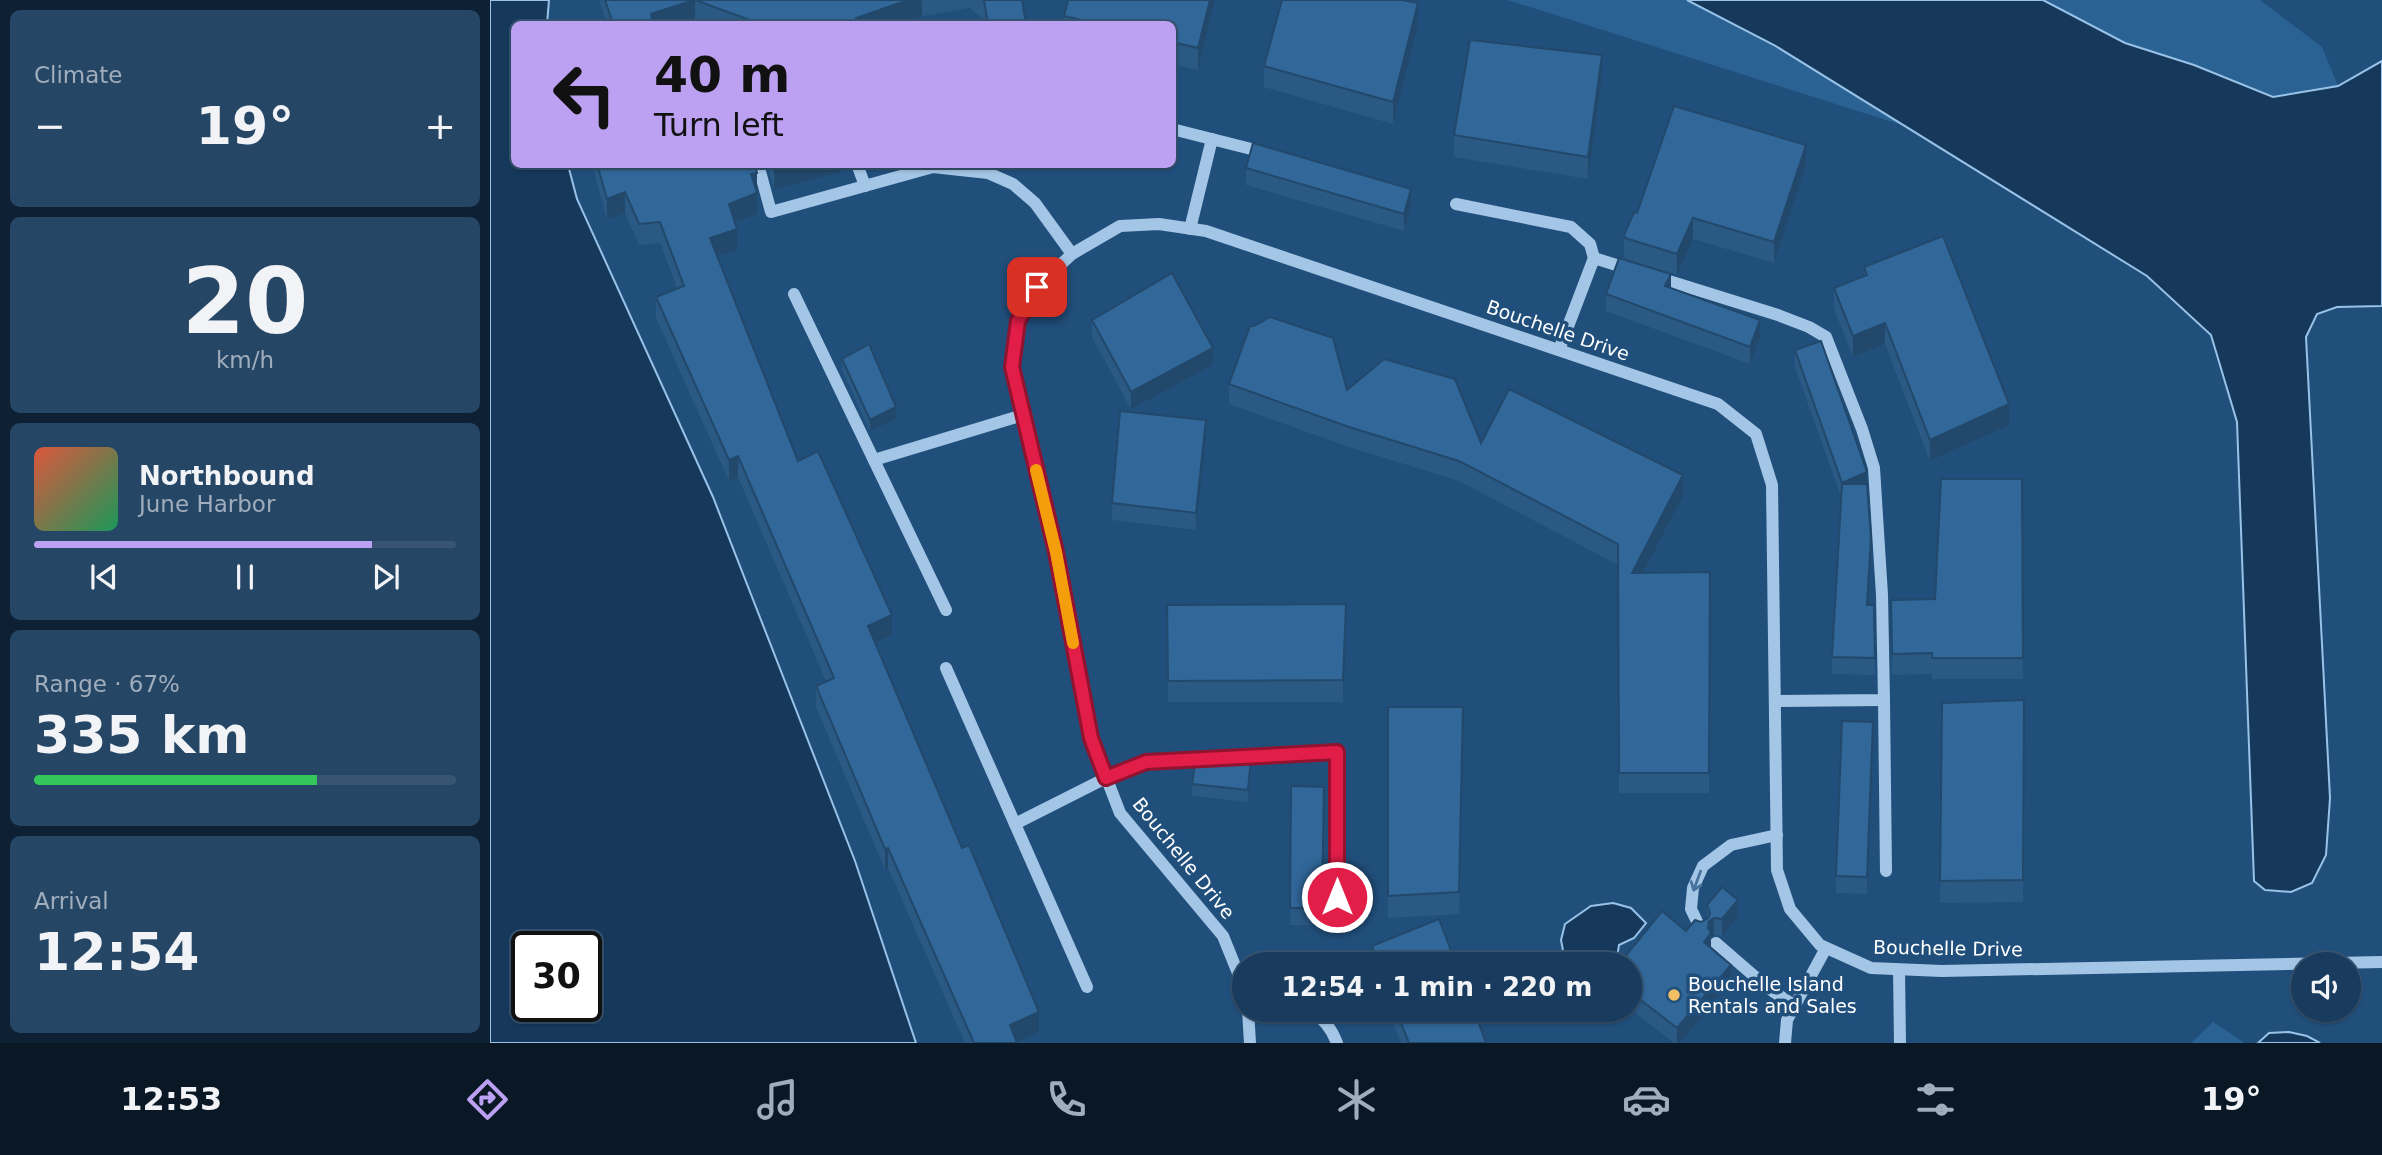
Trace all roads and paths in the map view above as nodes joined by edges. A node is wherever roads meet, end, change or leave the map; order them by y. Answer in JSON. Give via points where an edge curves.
{"nodes":[{"id":1,"x":1176,"y":130,"type":"edge"},
{"id":2,"x":1212,"y":139,"type":"junction"},
{"id":3,"x":1274,"y":155,"type":"edge"},
{"id":4,"x":759,"y":168,"type":"edge"},
{"id":5,"x":858,"y":168,"type":"edge"},
{"id":6,"x":929,"y":168,"type":"edge"},
{"id":7,"x":960,"y":168,"type":"edge"},
{"id":8,"x":987,"y":169,"type":"edge"},
{"id":9,"x":864,"y":186,"type":"junction"},
{"id":10,"x":1456,"y":204,"type":"dead end"},
{"id":11,"x":1190,"y":229,"type":"junction"},
{"id":12,"x":1072,"y":254,"type":"junction"},
{"id":13,"x":1594,"y":258,"type":"junction"},
{"id":14,"x":794,"y":294,"type":"dead end"},
{"id":15,"x":1559,"y":350,"type":"junction"},
{"id":16,"x":1023,"y":415,"type":"junction"},
{"id":17,"x":874,"y":460,"type":"junction"},
{"id":18,"x":946,"y":610,"type":"dead end"},
{"id":19,"x":946,"y":668,"type":"dead end"},
{"id":20,"x":1884,"y":700,"type":"junction"},
{"id":21,"x":1775,"y":701,"type":"junction"},
{"id":22,"x":1106,"y":778,"type":"junction"},
{"id":23,"x":1015,"y":824,"type":"junction"},
{"id":24,"x":1777,"y":835,"type":"junction"},
{"id":25,"x":1886,"y":871,"type":"dead end"},
{"id":26,"x":1337,"y":920,"type":"dead end"},
{"id":27,"x":1700,"y":930,"type":"edge"},
{"id":28,"x":1716,"y":943,"type":"dead end"},
{"id":29,"x":1826,"y":948,"type":"junction"},
{"id":30,"x":1232,"y":958,"type":"edge"},
{"id":31,"x":2382,"y":962,"type":"edge"},
{"id":32,"x":1899,"y":970,"type":"junction"},
{"id":33,"x":1087,"y":987,"type":"dead end"},
{"id":34,"x":1795,"y":1006,"type":"junction"},
{"id":35,"x":1251,"y":1022,"type":"edge"},
{"id":36,"x":1325,"y":1022,"type":"edge"},
{"id":37,"x":1250,"y":1043,"type":"edge"},
{"id":38,"x":1337,"y":1043,"type":"edge"},
{"id":39,"x":1785,"y":1043,"type":"edge"},
{"id":40,"x":1900,"y":1043,"type":"edge"}],
"edges":[{"from":1,"to":2,"type":"street"},
{"from":2,"to":3,"type":"street"},
{"from":2,"to":11,"type":"street"},
{"from":4,"to":9,"type":"street","via":[[771,212]]},
{"from":5,"to":9,"type":"street"},
{"from":6,"to":9,"type":"street"},
{"from":7,"to":8,"type":"street"},
{"from":8,"to":12,"type":"street","via":[[1035,203]]},
{"from":10,"to":13,"type":"street","via":[[1572,227],[1590,244]]},
{"from":11,"to":12,"type":"street","name":"Bouchelle Drive","via":[[1159,224],[1120,226]]},
{"from":11,"to":15,"type":"street","name":"Bouchelle Drive"},
{"from":12,"to":16,"type":"street","name":"Bouchelle Drive","via":[[1037,287],[1018,321],[1012,367]]},
{"from":13,"to":15,"type":"street"},
{"from":13,"to":20,"type":"street","via":[[1778,315],[1826,337],[1874,468]]},
{"from":14,"to":17,"type":"street"},
{"from":15,"to":21,"type":"street","name":"Bouchelle Drive","via":[[1718,404],[1756,434],[1772,485]]},
{"from":16,"to":17,"type":"street"},
{"from":16,"to":22,"type":"street","name":"Bouchelle Drive","via":[[1056,552],[1091,738]]},
{"from":17,"to":18,"type":"street"},
{"from":19,"to":23,"type":"street"},
{"from":20,"to":21,"type":"street"},
{"from":20,"to":25,"type":"street"},
{"from":21,"to":24,"type":"street","name":"Bouchelle Drive"},
{"from":22,"to":23,"type":"street"},
{"from":22,"to":26,"type":"street","via":[[1146,762],[1337,752]]},
{"from":22,"to":30,"type":"street","name":"Bouchelle Drive","via":[[1120,813],[1223,936]]},
{"from":23,"to":33,"type":"street"},
{"from":24,"to":27,"type":"street","one_way":true,"via":[[1731,845],[1703,866],[1693,888],[1691,909]]},
{"from":24,"to":29,"type":"street","name":"Bouchelle Drive","via":[[1777,870],[1790,909]]},
{"from":28,"to":34,"type":"street"},
{"from":29,"to":32,"type":"street","name":"Bouchelle Drive","via":[[1871,968]]},
{"from":29,"to":34,"type":"street"},
{"from":31,"to":32,"type":"street","name":"Bouchelle Drive"},
{"from":32,"to":40,"type":"street"},
{"from":34,"to":39,"type":"street","via":[[1787,1020]]},
{"from":35,"to":37,"type":"street"},
{"from":36,"to":38,"type":"street"}]}
